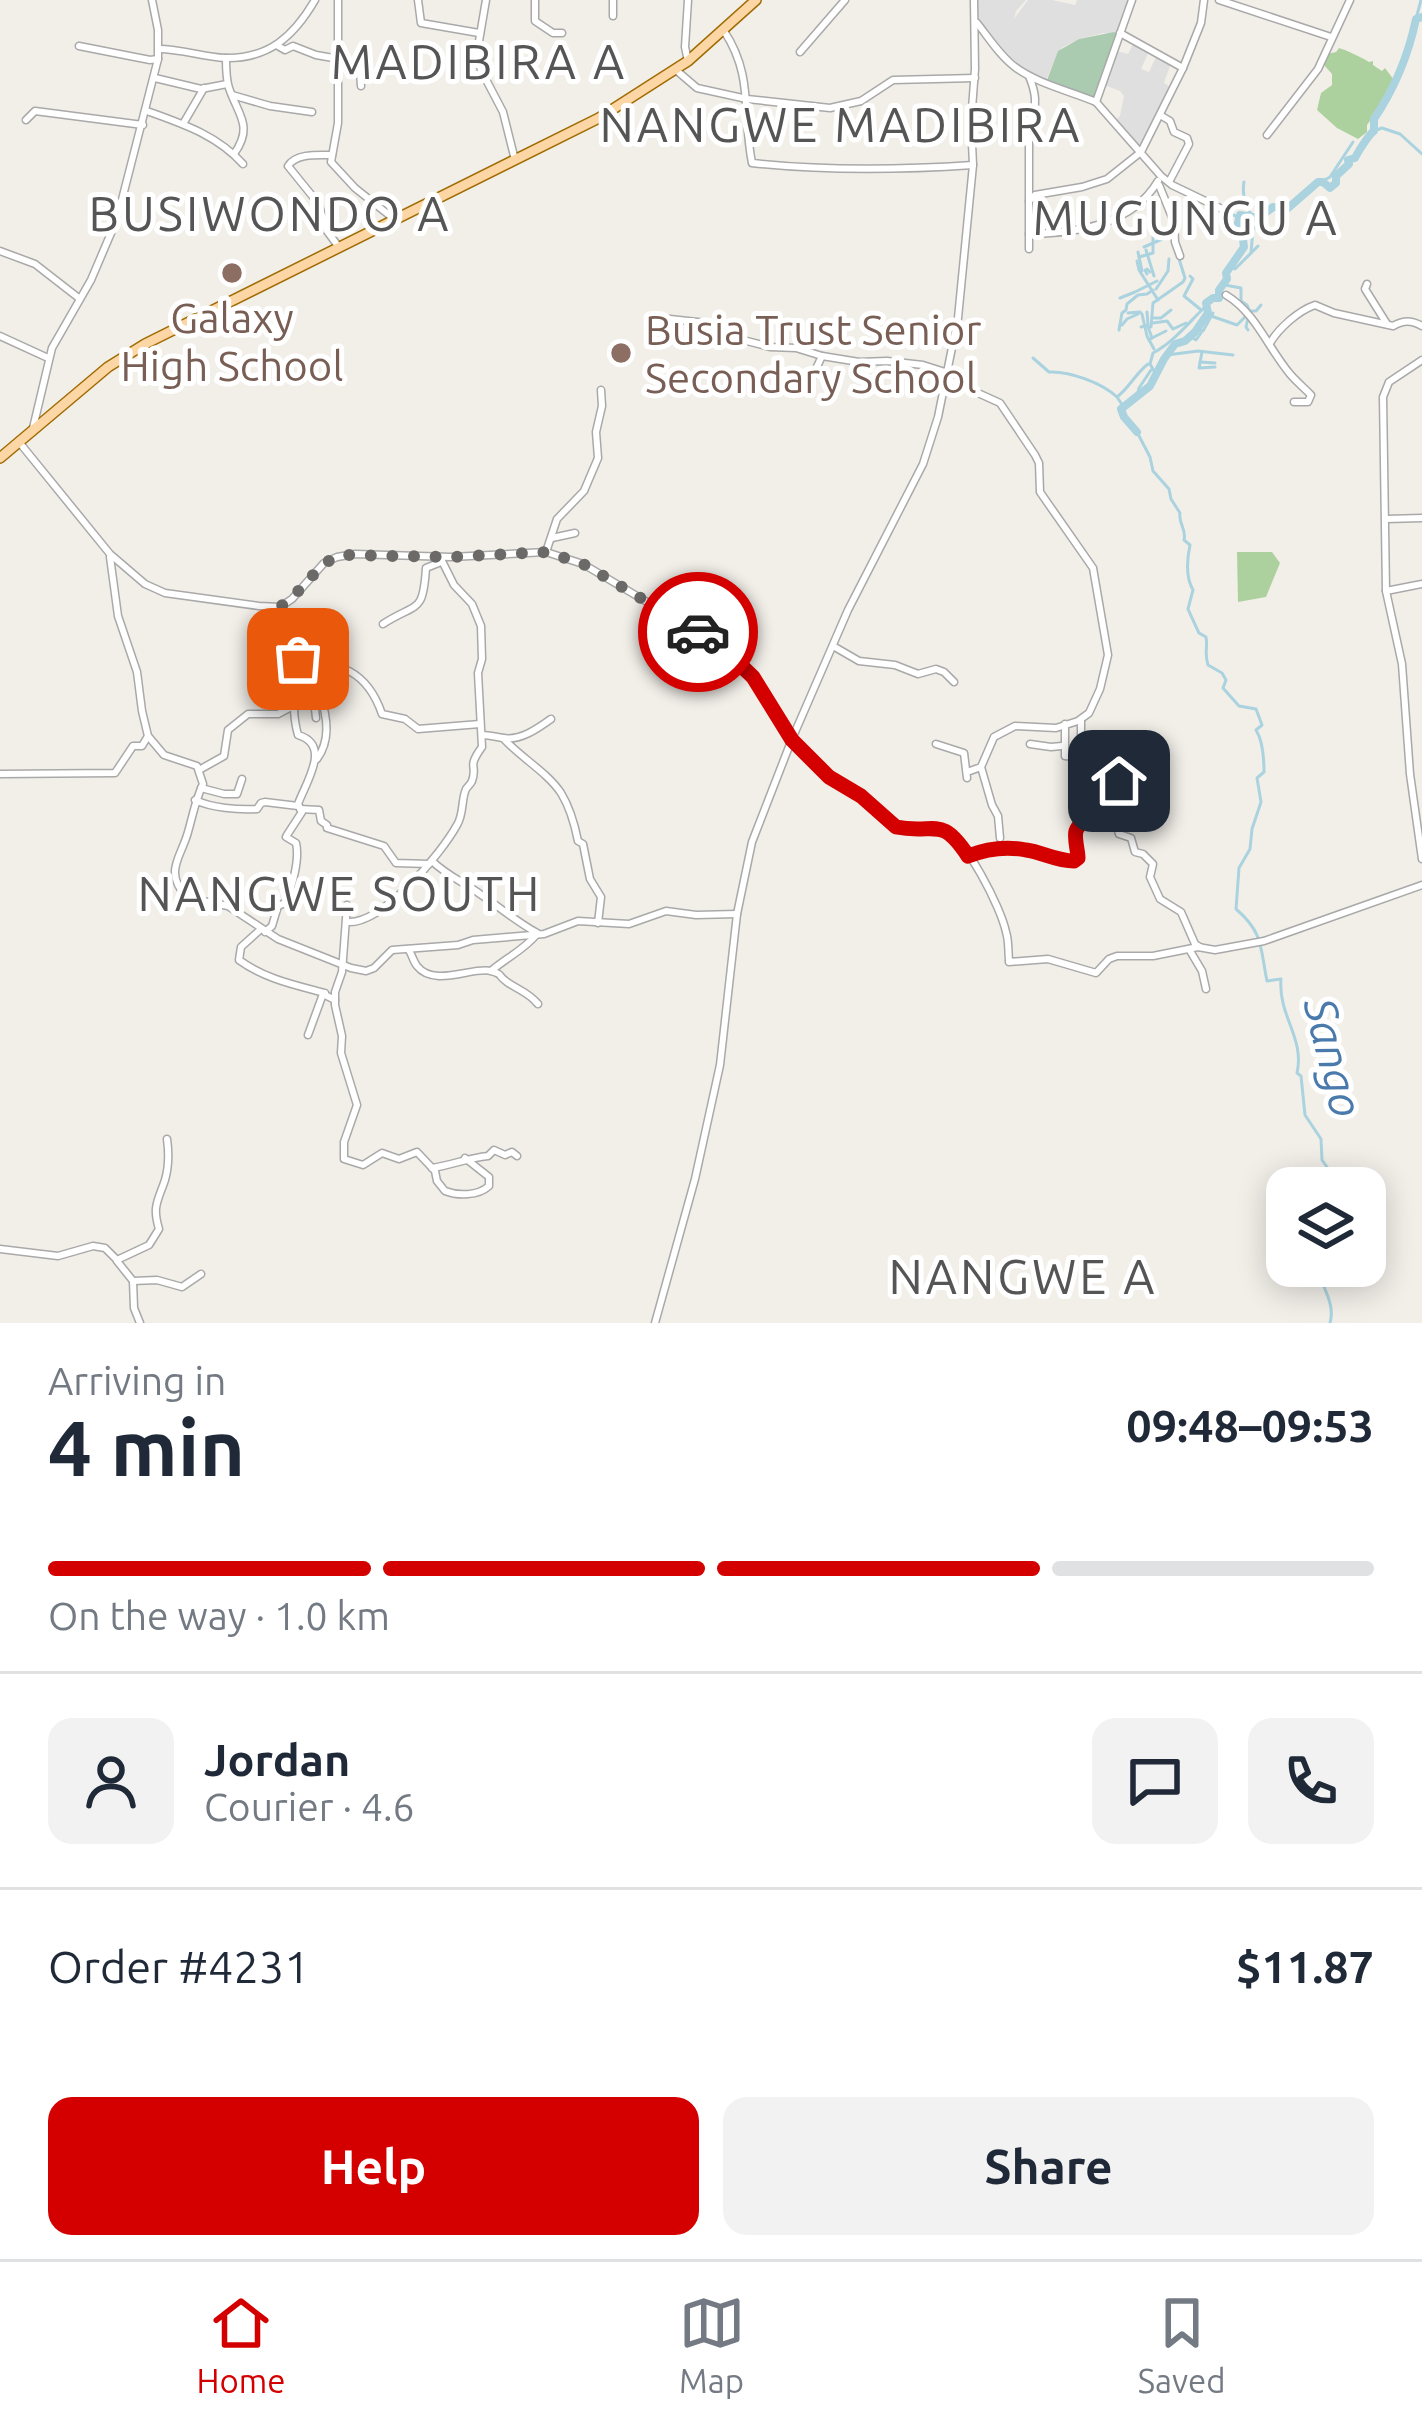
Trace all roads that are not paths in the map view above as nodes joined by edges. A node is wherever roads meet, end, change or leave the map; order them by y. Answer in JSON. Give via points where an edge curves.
{"nodes":[{"id":1,"x":152,"y":0,"type":"edge"},
{"id":2,"x":315,"y":0,"type":"edge"},
{"id":3,"x":338,"y":0,"type":"edge"},
{"id":4,"x":418,"y":0,"type":"edge"},
{"id":5,"x":486,"y":0,"type":"edge"},
{"id":6,"x":535,"y":0,"type":"edge"},
{"id":7,"x":613,"y":0,"type":"edge"},
{"id":8,"x":688,"y":0,"type":"edge"},
{"id":9,"x":756,"y":0,"type":"edge"},
{"id":10,"x":845,"y":0,"type":"edge"},
{"id":11,"x":974,"y":0,"type":"edge"},
{"id":12,"x":1132,"y":0,"type":"edge"},
{"id":13,"x":1204,"y":0,"type":"edge"},
{"id":14,"x":1220,"y":0,"type":"edge"},
{"id":15,"x":1350,"y":0,"type":"edge"},
{"id":16,"x":614,"y":16,"type":"dead end"},
{"id":17,"x":975,"y":21,"type":"junction"},
{"id":18,"x":724,"y":31,"type":"junction"},
{"id":19,"x":479,"y":33,"type":"junction"},
{"id":20,"x":562,"y":33,"type":"dead end"},
{"id":21,"x":1120,"y":33,"type":"junction"},
{"id":22,"x":1331,"y":38,"type":"junction"},
{"id":23,"x":79,"y":46,"type":"dead end"},
{"id":24,"x":278,"y":46,"type":"junction"},
{"id":25,"x":159,"y":49,"type":"junction"},
{"id":26,"x":800,"y":52,"type":"dead end"},
{"id":27,"x":226,"y":58,"type":"junction"},
{"id":28,"x":158,"y":59,"type":"junction"},
{"id":29,"x":339,"y":59,"type":"junction"},
{"id":30,"x":688,"y":61,"type":"junction"},
{"id":31,"x":1183,"y":68,"type":"junction"},
{"id":32,"x":676,"y":70,"type":"junction"},
{"id":33,"x":1029,"y":76,"type":"junction"},
{"id":34,"x":154,"y":78,"type":"junction"},
{"id":35,"x":975,"y":78,"type":"junction"},
{"id":36,"x":227,"y":84,"type":"junction"},
{"id":37,"x":361,"y":86,"type":"dead end"},
{"id":38,"x":204,"y":88,"type":"junction"},
{"id":39,"x":232,"y":95,"type":"junction"},
{"id":40,"x":748,"y":99,"type":"junction"},
{"id":41,"x":1096,"y":102,"type":"junction"},
{"id":42,"x":147,"y":111,"type":"junction"},
{"id":43,"x":312,"y":112,"type":"dead end"},
{"id":44,"x":1160,"y":115,"type":"junction"},
{"id":45,"x":26,"y":120,"type":"dead end"},
{"id":46,"x":143,"y":124,"type":"junction"},
{"id":47,"x":183,"y":124,"type":"junction"},
{"id":48,"x":1267,"y":135,"type":"dead end"},
{"id":49,"x":1141,"y":152,"type":"junction"},
{"id":50,"x":234,"y":154,"type":"junction"},
{"id":51,"x":332,"y":155,"type":"junction"},
{"id":52,"x":515,"y":160,"type":"junction"},
{"id":53,"x":243,"y":164,"type":"dead end"},
{"id":54,"x":973,"y":165,"type":"junction"},
{"id":55,"x":1159,"y":178,"type":"junction"},
{"id":56,"x":1169,"y":182,"type":"junction"},
{"id":57,"x":1031,"y":195,"type":"junction"},
{"id":58,"x":1222,"y":209,"type":"dead end"},
{"id":59,"x":394,"y":219,"type":"junction"},
{"id":60,"x":1029,"y":234,"type":"junction"},
{"id":61,"x":338,"y":246,"type":"junction"},
{"id":62,"x":1029,"y":249,"type":"dead end"},
{"id":63,"x":0,"y":251,"type":"edge"},
{"id":64,"x":1180,"y":256,"type":"dead end"},
{"id":65,"x":1367,"y":284,"type":"dead end"},
{"id":66,"x":1226,"y":295,"type":"dead end"},
{"id":67,"x":80,"y":298,"type":"junction"},
{"id":68,"x":652,"y":317,"type":"dead end"},
{"id":69,"x":1387,"y":324,"type":"junction"},
{"id":70,"x":1422,"y":326,"type":"edge"},
{"id":71,"x":0,"y":336,"type":"edge"},
{"id":72,"x":1269,"y":339,"type":"junction"},
{"id":73,"x":822,"y":356,"type":"junction"},
{"id":74,"x":48,"y":358,"type":"junction"},
{"id":75,"x":1422,"y":360,"type":"edge"},
{"id":76,"x":947,"y":376,"type":"junction"},
{"id":77,"x":782,"y":386,"type":"dead end"},
{"id":78,"x":602,"y":390,"type":"dead end"},
{"id":79,"x":1294,"y":402,"type":"dead end"},
{"id":80,"x":32,"y":430,"type":"junction"},
{"id":81,"x":19,"y":442,"type":"junction"},
{"id":82,"x":0,"y":458,"type":"edge"},
{"id":83,"x":1386,"y":518,"type":"junction"},
{"id":84,"x":1422,"y":518,"type":"edge"},
{"id":85,"x":575,"y":533,"type":"dead end"},
{"id":86,"x":552,"y":538,"type":"junction"},
{"id":87,"x":547,"y":552,"type":"junction"},
{"id":88,"x":110,"y":554,"type":"junction"},
{"id":89,"x":441,"y":560,"type":"junction"},
{"id":90,"x":1422,"y":584,"type":"edge"},
{"id":91,"x":1386,"y":591,"type":"junction"},
{"id":92,"x":280,"y":607,"type":"junction"},
{"id":93,"x":383,"y":624,"type":"dead end"},
{"id":94,"x":833,"y":646,"type":"junction"},
{"id":95,"x":298,"y":659,"type":"junction"},
{"id":96,"x":296,"y":678,"type":"junction"},
{"id":97,"x":954,"y":682,"type":"dead end"},
{"id":98,"x":313,"y":691,"type":"junction"},
{"id":99,"x":294,"y":705,"type":"junction"},
{"id":100,"x":316,"y":718,"type":"dead end"},
{"id":101,"x":551,"y":719,"type":"dead end"},
{"id":102,"x":1081,"y":720,"type":"junction"},
{"id":103,"x":481,"y":724,"type":"junction"},
{"id":104,"x":1064,"y":724,"type":"junction"},
{"id":105,"x":482,"y":735,"type":"junction"},
{"id":106,"x":148,"y":736,"type":"junction"},
{"id":107,"x":503,"y":738,"type":"junction"},
{"id":108,"x":792,"y":740,"type":"junction"},
{"id":109,"x":936,"y":744,"type":"dead end"},
{"id":110,"x":1030,"y":744,"type":"dead end"},
{"id":111,"x":1064,"y":746,"type":"junction"},
{"id":112,"x":1114,"y":753,"type":"dead end"},
{"id":113,"x":1081,"y":757,"type":"junction"},
{"id":114,"x":316,"y":761,"type":"junction"},
{"id":115,"x":980,"y":767,"type":"junction"},
{"id":116,"x":1119,"y":768,"type":"dead end"},
{"id":117,"x":199,"y":770,"type":"junction"},
{"id":118,"x":1422,"y":771,"type":"edge"},
{"id":119,"x":0,"y":774,"type":"edge"},
{"id":120,"x":1410,"y":774,"type":"junction"},
{"id":121,"x":242,"y":779,"type":"dead end"},
{"id":122,"x":201,"y":788,"type":"junction"},
{"id":123,"x":196,"y":800,"type":"junction"},
{"id":124,"x":1095,"y":801,"type":"junction"},
{"id":125,"x":299,"y":807,"type":"junction"},
{"id":126,"x":1108,"y":816,"type":"dead end"},
{"id":127,"x":1000,"y":838,"type":"dead end"},
{"id":128,"x":968,"y":856,"type":"junction"},
{"id":129,"x":1422,"y":859,"type":"edge"},
{"id":130,"x":431,"y":862,"type":"junction"},
{"id":131,"x":1422,"y":885,"type":"edge"},
{"id":132,"x":347,"y":904,"type":"dead end"},
{"id":133,"x":737,"y":914,"type":"junction"},
{"id":134,"x":347,"y":922,"type":"junction"},
{"id":135,"x":598,"y":923,"type":"junction"},
{"id":136,"x":263,"y":930,"type":"junction"},
{"id":137,"x":538,"y":934,"type":"junction"},
{"id":138,"x":1190,"y":947,"type":"junction"},
{"id":139,"x":408,"y":949,"type":"junction"},
{"id":140,"x":342,"y":965,"type":"junction"},
{"id":141,"x":491,"y":971,"type":"junction"},
{"id":142,"x":1206,"y":989,"type":"dead end"},
{"id":143,"x":325,"y":993,"type":"junction"},
{"id":144,"x":335,"y":1000,"type":"junction"},
{"id":145,"x":538,"y":1004,"type":"dead end"},
{"id":146,"x":308,"y":1035,"type":"dead end"},
{"id":147,"x":167,"y":1139,"type":"dead end"},
{"id":148,"x":518,"y":1156,"type":"dead end"},
{"id":149,"x":465,"y":1158,"type":"junction"},
{"id":150,"x":432,"y":1168,"type":"junction"},
{"id":151,"x":0,"y":1249,"type":"edge"},
{"id":152,"x":116,"y":1260,"type":"junction"},
{"id":153,"x":201,"y":1274,"type":"dead end"},
{"id":154,"x":133,"y":1281,"type":"junction"},
{"id":155,"x":140,"y":1323,"type":"edge"},
{"id":156,"x":655,"y":1323,"type":"edge"}],
"edges":[{"from":1,"to":25,"type":"street"},
{"from":2,"to":24,"type":"street"},
{"from":3,"to":29,"type":"street"},
{"from":4,"to":19,"type":"street","via":[[421,23]]},
{"from":5,"to":19,"type":"street"},
{"from":6,"to":20,"type":"street","via":[[535,21]]},
{"from":7,"to":16,"type":"street"},
{"from":8,"to":30,"type":"street"},
{"from":9,"to":18,"type":"main road"},
{"from":10,"to":26,"type":"street"},
{"from":11,"to":17,"type":"street"},
{"from":12,"to":21,"type":"street"},
{"from":13,"to":31,"type":"street"},
{"from":14,"to":22,"type":"street"},
{"from":15,"to":22,"type":"street"},
{"from":17,"to":33,"type":"street"},
{"from":17,"to":35,"type":"street"},
{"from":18,"to":30,"type":"main road"},
{"from":18,"to":40,"type":"street"},
{"from":19,"to":52,"type":"street","via":[[481,70]]},
{"from":21,"to":31,"type":"street"},
{"from":21,"to":41,"type":"street"},
{"from":22,"to":48,"type":"street","via":[[1318,69]]},
{"from":23,"to":28,"type":"street"},
{"from":24,"to":27,"type":"street"},
{"from":24,"to":29,"type":"street"},
{"from":25,"to":27,"type":"street"},
{"from":25,"to":28,"type":"street"},
{"from":27,"to":36,"type":"street"},
{"from":28,"to":34,"type":"street"},
{"from":29,"to":37,"type":"street","via":[[360,72]]},
{"from":29,"to":51,"type":"street"},
{"from":30,"to":32,"type":"main road"},
{"from":31,"to":44,"type":"street"},
{"from":32,"to":40,"type":"street","via":[[697,88]]},
{"from":32,"to":52,"type":"main road"},
{"from":33,"to":41,"type":"street"},
{"from":33,"to":57,"type":"street"},
{"from":34,"to":38,"type":"street"},
{"from":34,"to":42,"type":"street"},
{"from":35,"to":40,"type":"street","via":[[893,80],[830,108]]},
{"from":35,"to":54,"type":"street"},
{"from":36,"to":38,"type":"street"},
{"from":36,"to":39,"type":"street"},
{"from":38,"to":47,"type":"street"},
{"from":39,"to":43,"type":"street"},
{"from":39,"to":50,"type":"street","via":[[244,139]]},
{"from":40,"to":54,"type":"street","via":[[752,163]]},
{"from":41,"to":49,"type":"street"},
{"from":42,"to":46,"type":"street"},
{"from":42,"to":47,"type":"street"},
{"from":44,"to":49,"type":"street"},
{"from":44,"to":56,"type":"street","via":[[1189,144]]},
{"from":45,"to":46,"type":"street","via":[[35,111]]},
{"from":46,"to":67,"type":"street","via":[[117,219]]},
{"from":47,"to":50,"type":"street"},
{"from":49,"to":55,"type":"street"},
{"from":49,"to":57,"type":"street","via":[[1107,179]]},
{"from":50,"to":53,"type":"street"},
{"from":51,"to":59,"type":"street","via":[[355,188]]},
{"from":51,"to":61,"type":"street","via":[[288,166]]},
{"from":52,"to":59,"type":"main road"},
{"from":54,"to":76,"type":"street"},
{"from":55,"to":56,"type":"street"},
{"from":55,"to":60,"type":"street","via":[[1135,210],[1106,223]]},
{"from":55,"to":64,"type":"street"},
{"from":56,"to":58,"type":"street"},
{"from":57,"to":60,"type":"street"},
{"from":59,"to":61,"type":"main road"},
{"from":60,"to":62,"type":"street"},
{"from":61,"to":80,"type":"main road","via":[[145,344]]},
{"from":63,"to":67,"type":"street","via":[[34,264]]},
{"from":65,"to":69,"type":"street"},
{"from":66,"to":72,"type":"street"},
{"from":67,"to":74,"type":"street"},
{"from":68,"to":73,"type":"street","via":[[706,323],[746,341]]},
{"from":69,"to":70,"type":"street"},
{"from":69,"to":72,"type":"street","via":[[1315,305]]},
{"from":71,"to":74,"type":"street"},
{"from":72,"to":79,"type":"street","via":[[1311,395]]},
{"from":73,"to":76,"type":"street","via":[[923,365]]},
{"from":73,"to":77,"type":"street","via":[[807,388]]},
{"from":74,"to":80,"type":"street"},
{"from":75,"to":83,"type":"street","via":[[1384,389]]},
{"from":76,"to":94,"type":"street","via":[[929,449]]},
{"from":76,"to":102,"type":"street","via":[[1000,403],[1039,463],[1040,492],[1093,568],[1108,655]]},
{"from":78,"to":86,"type":"street","via":[[598,458]]},
{"from":80,"to":81,"type":"main road"},
{"from":81,"to":82,"type":"main road"},
{"from":81,"to":88,"type":"street"},
{"from":83,"to":84,"type":"street"},
{"from":83,"to":91,"type":"street"},
{"from":85,"to":86,"type":"street"},
{"from":86,"to":87,"type":"street"},
{"from":87,"to":89,"type":"street"},
{"from":87,"to":108,"type":"street","via":[[583,564],[729,654]]},
{"from":88,"to":92,"type":"street","via":[[165,593]]},
{"from":88,"to":106,"type":"street"},
{"from":89,"to":92,"type":"street","via":[[337,557]]},
{"from":89,"to":93,"type":"street","via":[[427,567],[420,603]]},
{"from":89,"to":103,"type":"street","via":[[481,626]]},
{"from":90,"to":91,"type":"street"},
{"from":91,"to":120,"type":"street","via":[[1402,664]]},
{"from":92,"to":95,"type":"street","via":[[284,654]]},
{"from":94,"to":97,"type":"street","via":[[859,661],[918,674],[936,669]]},
{"from":94,"to":108,"type":"street"},
{"from":95,"to":96,"type":"street"},
{"from":95,"to":103,"type":"street","via":[[349,669],[382,715],[418,729]]},
{"from":96,"to":98,"type":"street"},
{"from":96,"to":99,"type":"street"},
{"from":98,"to":100,"type":"street"},
{"from":98,"to":114,"type":"street","via":[[321,696],[327,734]]},
{"from":99,"to":114,"type":"street","via":[[296,732],[314,745]]},
{"from":99,"to":117,"type":"street","via":[[248,714],[228,730],[224,756]]},
{"from":101,"to":107,"type":"street"},
{"from":102,"to":104,"type":"street"},
{"from":102,"to":113,"type":"street"},
{"from":103,"to":105,"type":"street"},
{"from":104,"to":111,"type":"street"},
{"from":104,"to":115,"type":"street","via":[[1015,726],[994,737]]},
{"from":105,"to":107,"type":"street"},
{"from":105,"to":130,"type":"street","via":[[459,823]]},
{"from":106,"to":117,"type":"street","via":[[164,755]]},
{"from":106,"to":119,"type":"street","via":[[116,773]]},
{"from":107,"to":135,"type":"street","via":[[563,796],[602,897]]},
{"from":108,"to":128,"type":"street","via":[[896,827],[941,828]]},
{"from":108,"to":133,"type":"street","via":[[752,842]]},
{"from":109,"to":115,"type":"street","via":[[964,752],[967,775]]},
{"from":110,"to":111,"type":"street"},
{"from":111,"to":113,"type":"street","via":[[1065,756]]},
{"from":112,"to":113,"type":"street"},
{"from":113,"to":124,"type":"street"},
{"from":114,"to":125,"type":"street"},
{"from":115,"to":127,"type":"street"},
{"from":116,"to":124,"type":"street","via":[[1107,802]]},
{"from":117,"to":122,"type":"street"},
{"from":118,"to":120,"type":"street"},
{"from":120,"to":129,"type":"street"},
{"from":121,"to":122,"type":"street","via":[[237,794]]},
{"from":122,"to":123,"type":"street"},
{"from":123,"to":125,"type":"street"},
{"from":123,"to":136,"type":"street","via":[[176,861],[178,887]]},
{"from":124,"to":128,"type":"street","via":[[1076,831],[1074,861],[991,848]]},
{"from":125,"to":130,"type":"street","via":[[319,810],[327,828],[384,846],[396,863]]},
{"from":125,"to":136,"type":"street","via":[[286,838],[298,851],[289,894]]},
{"from":126,"to":138,"type":"street","via":[[1153,864],[1150,878],[1160,899],[1181,911]]},
{"from":128,"to":138,"type":"street","via":[[1004,925],[1009,961],[1048,958],[1096,973],[1113,957]]},
{"from":130,"to":134,"type":"street","via":[[364,920]]},
{"from":130,"to":137,"type":"street"},
{"from":131,"to":138,"type":"street","via":[[1262,941]]},
{"from":132,"to":134,"type":"street"},
{"from":133,"to":135,"type":"street","via":[[667,911],[629,924]]},
{"from":133,"to":156,"type":"street","via":[[716,1082]]},
{"from":134,"to":140,"type":"street"},
{"from":135,"to":137,"type":"street"},
{"from":136,"to":140,"type":"street"},
{"from":136,"to":143,"type":"street","via":[[241,947],[239,960],[258,974]]},
{"from":137,"to":139,"type":"street"},
{"from":137,"to":141,"type":"street"},
{"from":138,"to":142,"type":"street"},
{"from":139,"to":140,"type":"street","via":[[392,950],[369,970]]},
{"from":139,"to":141,"type":"street","via":[[418,968],[436,976]]},
{"from":140,"to":144,"type":"street"},
{"from":141,"to":145,"type":"street"},
{"from":143,"to":144,"type":"street"},
{"from":143,"to":146,"type":"street"},
{"from":144,"to":150,"type":"street","via":[[357,1105],[344,1159],[363,1165],[382,1153],[399,1159],[417,1152]]},
{"from":147,"to":152,"type":"street","via":[[166,1178],[155,1201],[159,1229],[149,1245]]},
{"from":148,"to":149,"type":"street","via":[[498,1150]]},
{"from":149,"to":150,"type":"street"},
{"from":149,"to":150,"type":"street","via":[[489,1177],[485,1190],[450,1193]]},
{"from":151,"to":152,"type":"street","via":[[58,1256],[93,1246]]},
{"from":152,"to":154,"type":"street"},
{"from":153,"to":154,"type":"street","via":[[182,1287]]},
{"from":154,"to":155,"type":"street"}]}
